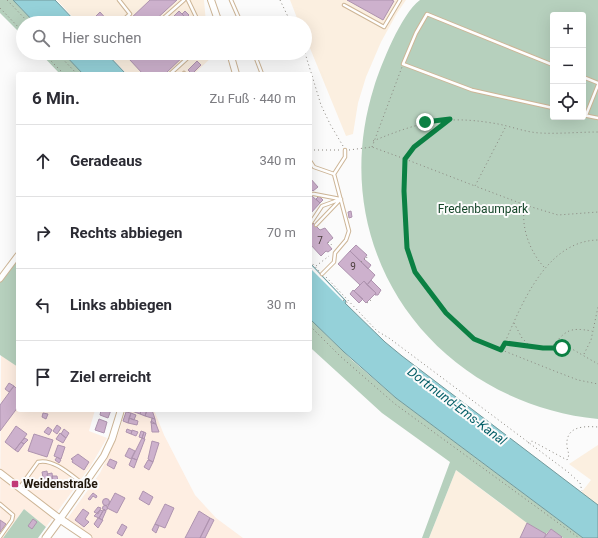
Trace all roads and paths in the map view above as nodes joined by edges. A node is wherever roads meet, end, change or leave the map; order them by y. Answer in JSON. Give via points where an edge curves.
{"nodes":[{"id":1,"x":7,"y":0,"type":"edge"},
{"id":2,"x":119,"y":0,"type":"edge"},
{"id":3,"x":184,"y":0,"type":"edge"},
{"id":4,"x":188,"y":0,"type":"edge"},
{"id":5,"x":210,"y":0,"type":"edge"},
{"id":6,"x":231,"y":0,"type":"edge"},
{"id":7,"x":280,"y":0,"type":"edge"},
{"id":8,"x":400,"y":0,"type":"edge"},
{"id":9,"x":344,"y":5,"type":"dead end"},
{"id":10,"x":0,"y":8,"type":"edge"},
{"id":11,"x":22,"y":16,"type":"edge"},
{"id":12,"x":128,"y":16,"type":"edge"},
{"id":13,"x":166,"y":16,"type":"edge"},
{"id":14,"x":196,"y":16,"type":"edge"},
{"id":15,"x":216,"y":16,"type":"edge"},
{"id":16,"x":238,"y":16,"type":"edge"},
{"id":17,"x":288,"y":16,"type":"edge"},
{"id":18,"x":16,"y":25,"type":"edge"},
{"id":19,"x":50,"y":60,"type":"edge"},
{"id":20,"x":64,"y":60,"type":"edge"},
{"id":21,"x":185,"y":60,"type":"edge"},
{"id":22,"x":232,"y":60,"type":"edge"},
{"id":23,"x":257,"y":60,"type":"edge"},
{"id":24,"x":308,"y":60,"type":"edge"},
{"id":25,"x":403,"y":64,"type":"junction"},
{"id":26,"x":550,"y":64,"type":"edge"},
{"id":27,"x":62,"y":72,"type":"edge"},
{"id":28,"x":75,"y":72,"type":"edge"},
{"id":29,"x":172,"y":72,"type":"edge"},
{"id":30,"x":235,"y":72,"type":"edge"},
{"id":31,"x":261,"y":72,"type":"edge"},
{"id":32,"x":311,"y":72,"type":"edge"},
{"id":33,"x":312,"y":74,"type":"edge"},
{"id":34,"x":586,"y":79,"type":"edge"},
{"id":35,"x":598,"y":84,"type":"edge"},
{"id":36,"x":550,"y":107,"type":"edge"},
{"id":37,"x":586,"y":111,"type":"edge"},
{"id":38,"x":586,"y":115,"type":"edge"},
{"id":39,"x":598,"y":118,"type":"edge"},
{"id":40,"x":450,"y":119,"type":"junction"},
{"id":41,"x":506,"y":127,"type":"junction"},
{"id":42,"x":598,"y":132,"type":"edge"},
{"id":43,"x":373,"y":142,"type":"junction"},
{"id":44,"x":372,"y":147,"type":"junction"},
{"id":45,"x":312,"y":150,"type":"edge"},
{"id":46,"x":345,"y":150,"type":"junction"},
{"id":47,"x":405,"y":159,"type":"junction"},
{"id":48,"x":312,"y":164,"type":"edge"},
{"id":49,"x":334,"y":174,"type":"junction"},
{"id":50,"x":475,"y":186,"type":"junction"},
{"id":51,"x":312,"y":194,"type":"edge"},
{"id":52,"x":341,"y":199,"type":"junction"},
{"id":53,"x":525,"y":206,"type":"junction"},
{"id":54,"x":598,"y":212,"type":"edge"},
{"id":55,"x":312,"y":221,"type":"edge"},
{"id":56,"x":316,"y":225,"type":"dead end"},
{"id":57,"x":598,"y":240,"type":"edge"},
{"id":58,"x":328,"y":242,"type":"dead end"},
{"id":59,"x":332,"y":244,"type":"dead end"},
{"id":60,"x":335,"y":253,"type":"junction"},
{"id":61,"x":16,"y":258,"type":"edge"},
{"id":62,"x":366,"y":259,"type":"dead end"},
{"id":63,"x":361,"y":262,"type":"dead end"},
{"id":64,"x":312,"y":263,"type":"edge"},
{"id":65,"x":315,"y":267,"type":"junction"},
{"id":66,"x":544,"y":267,"type":"junction"},
{"id":67,"x":322,"y":274,"type":"junction"},
{"id":68,"x":0,"y":279,"type":"edge"},
{"id":69,"x":344,"y":300,"type":"dead end"},
{"id":70,"x":371,"y":300,"type":"dead end"},
{"id":71,"x":367,"y":303,"type":"dead end"},
{"id":72,"x":350,"y":305,"type":"junction"},
{"id":73,"x":598,"y":307,"type":"edge"},
{"id":74,"x":514,"y":323,"type":"junction"},
{"id":75,"x":312,"y":328,"type":"edge"},
{"id":76,"x":592,"y":331,"type":"junction"},
{"id":77,"x":505,"y":343,"type":"junction"},
{"id":78,"x":530,"y":346,"type":"junction"},
{"id":79,"x":551,"y":348,"type":"junction"},
{"id":80,"x":501,"y":350,"type":"junction"},
{"id":81,"x":584,"y":355,"type":"junction"},
{"id":82,"x":598,"y":364,"type":"edge"},
{"id":83,"x":598,"y":384,"type":"edge"},
{"id":84,"x":120,"y":412,"type":"edge"},
{"id":85,"x":598,"y":427,"type":"edge"},
{"id":86,"x":528,"y":443,"type":"junction"},
{"id":87,"x":0,"y":473,"type":"edge"},
{"id":88,"x":85,"y":485,"type":"junction"},
{"id":89,"x":20,"y":488,"type":"junction"},
{"id":90,"x":582,"y":491,"type":"dead end"},
{"id":91,"x":0,"y":504,"type":"edge"},
{"id":92,"x":60,"y":519,"type":"junction"},
{"id":93,"x":0,"y":537,"type":"edge"},
{"id":94,"x":46,"y":538,"type":"edge"},
{"id":95,"x":88,"y":538,"type":"edge"},
{"id":96,"x":579,"y":538,"type":"edge"}],
"edges":[{"from":1,"to":11,"type":"path"},
{"from":2,"to":12,"type":"lane","via":[[130,14]]},
{"from":3,"to":13,"type":"lane"},
{"from":4,"to":14,"type":"lane"},
{"from":5,"to":15,"type":"street"},
{"from":6,"to":16,"type":"lane"},
{"from":7,"to":17,"type":"path"},
{"from":8,"to":9,"type":"lane","via":[[384,27]]},
{"from":10,"to":18,"type":"path"},
{"from":19,"to":27,"type":"path"},
{"from":20,"to":28,"type":"path"},
{"from":21,"to":29,"type":"lane"},
{"from":22,"to":30,"type":"street"},
{"from":23,"to":31,"type":"lane"},
{"from":24,"to":32,"type":"path"},
{"from":25,"to":26,"type":"lane","via":[[416,32],[427,14]]},
{"from":25,"to":36,"type":"lane","via":[[472,90]]},
{"from":25,"to":43,"type":"path"},
{"from":33,"to":46,"type":"path","via":[[322,105]]},
{"from":34,"to":35,"type":"lane"},
{"from":35,"to":37,"type":"lane"},
{"from":38,"to":39,"type":"lane"},
{"from":40,"to":41,"type":"path","via":[[467,119]]},
{"from":40,"to":43,"type":"path","via":[[406,128]]},
{"from":40,"to":47,"type":"path","via":[[414,147]]},
{"from":41,"to":42,"type":"path","via":[[540,133]]},
{"from":41,"to":50,"type":"path"},
{"from":43,"to":44,"type":"path"},
{"from":44,"to":46,"type":"path"},
{"from":44,"to":47,"type":"path"},
{"from":45,"to":46,"type":"path"},
{"from":46,"to":49,"type":"lane","via":[[345,157]]},
{"from":47,"to":50,"type":"path"},
{"from":47,"to":80,"type":"path","via":[[407,248],[415,272],[464,332]]},
{"from":48,"to":49,"type":"lane"},
{"from":49,"to":52,"type":"lane"},
{"from":50,"to":53,"type":"path"},
{"from":51,"to":52,"type":"lane"},
{"from":52,"to":55,"type":"lane","via":[[322,206]]},
{"from":52,"to":56,"type":"lane"},
{"from":52,"to":60,"type":"lane","via":[[349,231],[346,240]]},
{"from":53,"to":54,"type":"path","via":[[558,215]]},
{"from":53,"to":66,"type":"path","via":[[524,220],[528,238],[534,254]]},
{"from":57,"to":66,"type":"path","via":[[574,246]]},
{"from":58,"to":59,"type":"path"},
{"from":60,"to":65,"type":"path"},
{"from":60,"to":67,"type":"lane","via":[[334,262]]},
{"from":61,"to":68,"type":"street"},
{"from":62,"to":63,"type":"path","via":[[367,256]]},
{"from":64,"to":65,"type":"path"},
{"from":65,"to":67,"type":"path"},
{"from":66,"to":74,"type":"path"},
{"from":67,"to":72,"type":"path"},
{"from":69,"to":72,"type":"path"},
{"from":70,"to":71,"type":"path"},
{"from":72,"to":86,"type":"path","via":[[376,331],[389,338]]},
{"from":73,"to":76,"type":"path"},
{"from":74,"to":77,"type":"path"},
{"from":74,"to":78,"type":"path"},
{"from":75,"to":96,"type":"path","via":[[395,404]]},
{"from":76,"to":79,"type":"path","via":[[573,329]]},
{"from":76,"to":81,"type":"path"},
{"from":77,"to":78,"type":"path"},
{"from":77,"to":80,"type":"path"},
{"from":78,"to":79,"type":"path"},
{"from":79,"to":81,"type":"path","via":[[572,349]]},
{"from":80,"to":83,"type":"path","via":[[578,380]]},
{"from":81,"to":82,"type":"path"},
{"from":84,"to":88,"type":"street","via":[[107,451]]},
{"from":85,"to":86,"type":"path","via":[[581,426],[573,431],[568,440],[567,460],[532,441]]},
{"from":86,"to":90,"type":"path","via":[[568,472],[580,483]]},
{"from":87,"to":89,"type":"street"},
{"from":88,"to":89,"type":"lane","via":[[60,468],[42,461],[38,462]]},
{"from":88,"to":92,"type":"street"},
{"from":89,"to":92,"type":"street"},
{"from":91,"to":93,"type":"lane","via":[[13,515]]},
{"from":92,"to":94,"type":"main road"},
{"from":92,"to":95,"type":"main road"}]}
